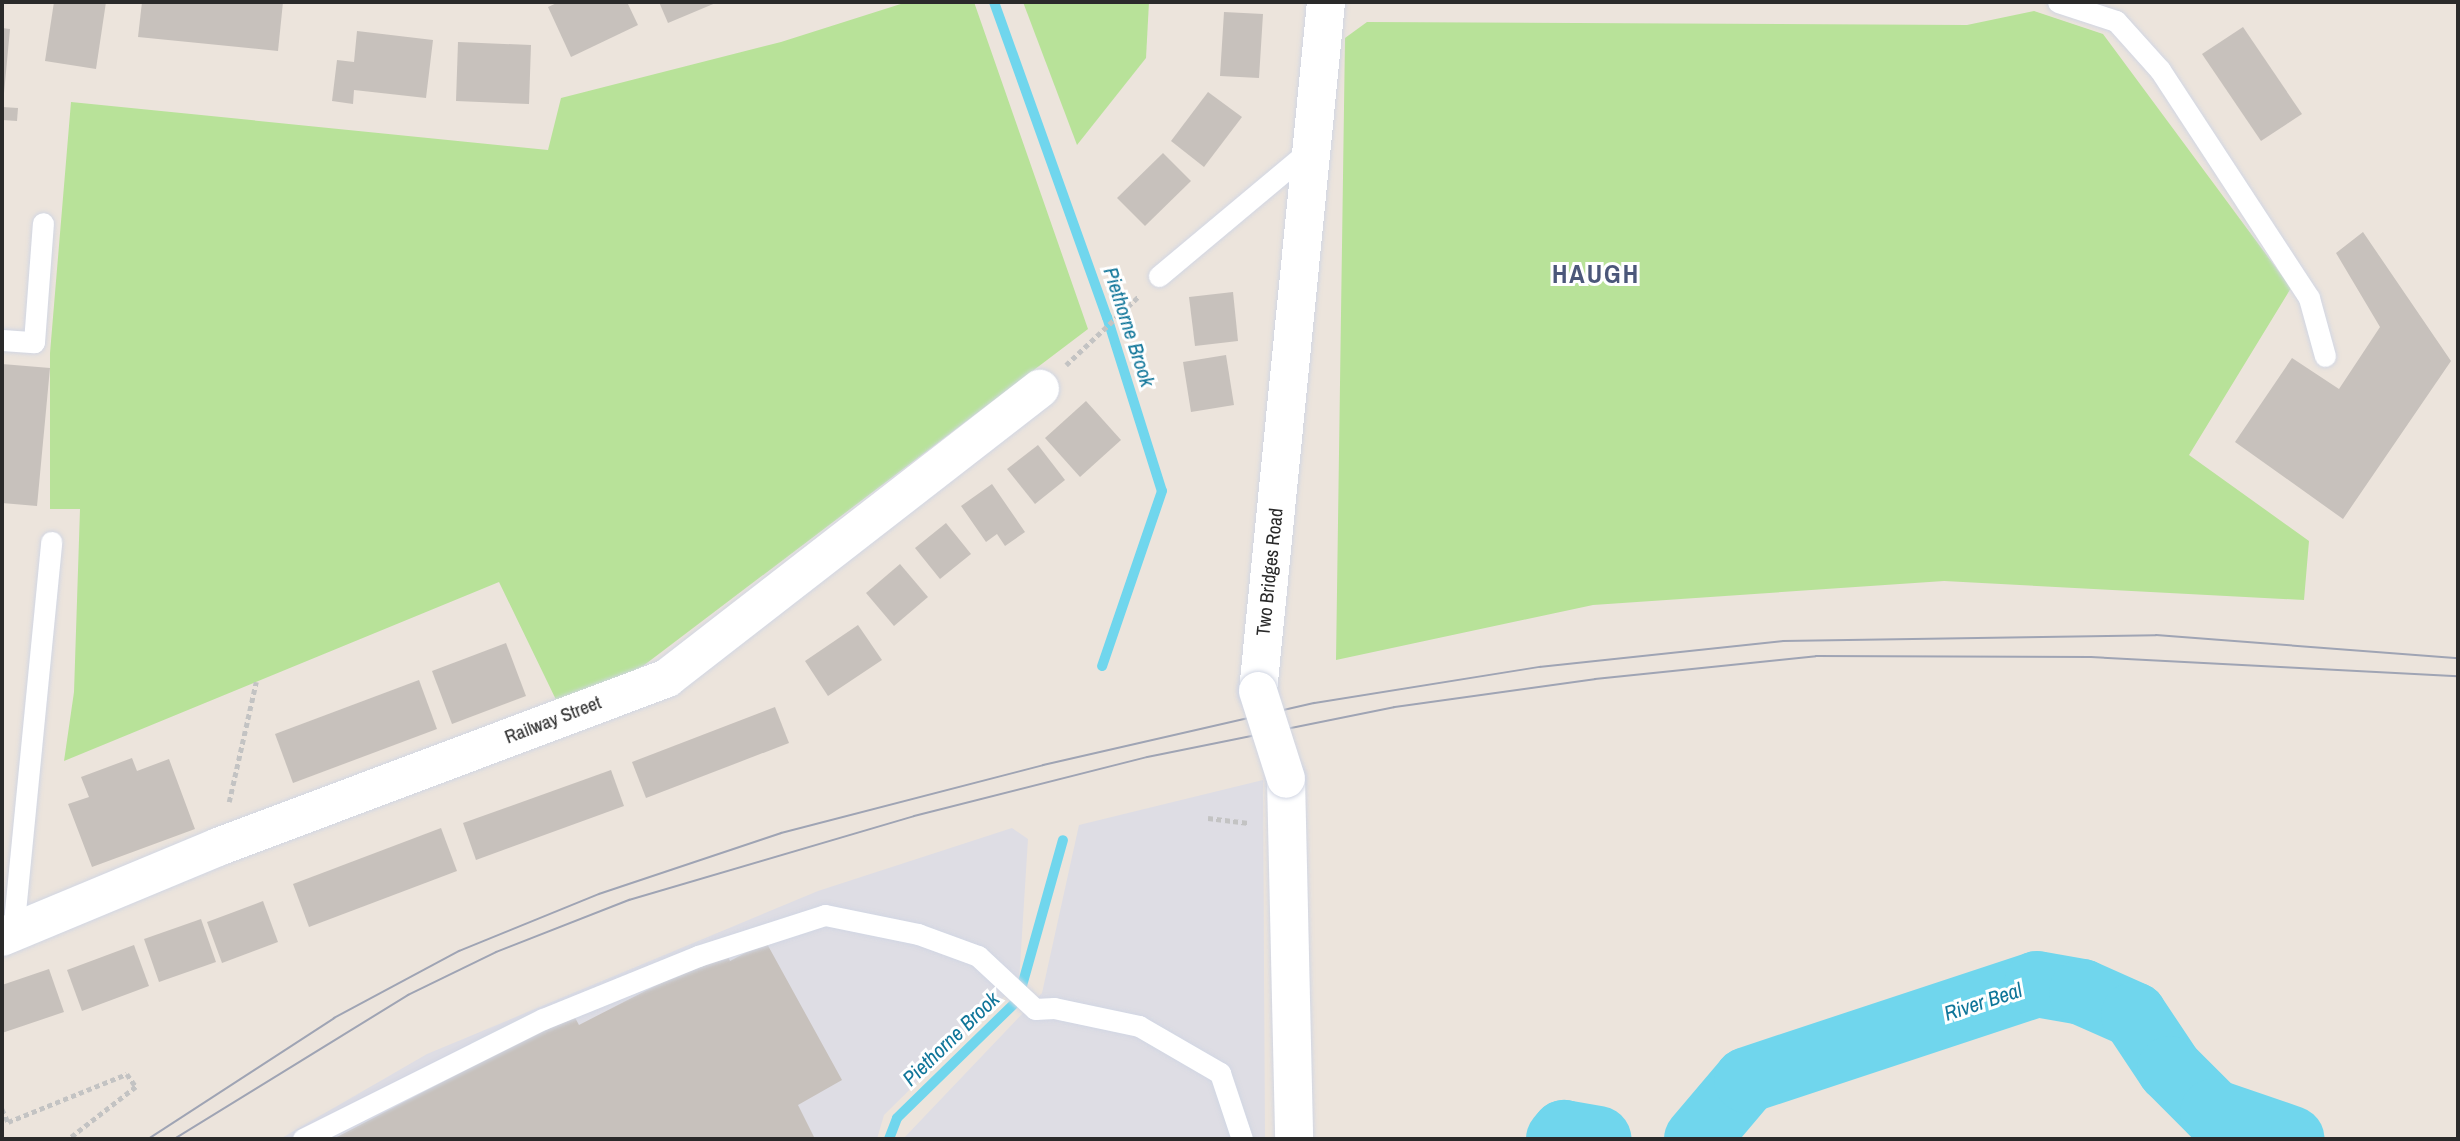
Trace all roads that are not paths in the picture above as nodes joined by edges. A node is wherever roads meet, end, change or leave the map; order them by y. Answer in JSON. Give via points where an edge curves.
{"nodes":[{"id":1,"x":1326,"y":2,"type":"edge"},
{"id":2,"x":2058,"y":2,"type":"edge"},
{"id":3,"x":1313,"y":148,"type":"junction"},
{"id":4,"x":43,"y":223,"type":"dead end"},
{"id":5,"x":1159,"y":276,"type":"dead end"},
{"id":6,"x":2,"y":340,"type":"edge"},
{"id":7,"x":2325,"y":356,"type":"dead end"},
{"id":8,"x":1040,"y":389,"type":"dead end"},
{"id":9,"x":51,"y":542,"type":"dead end"},
{"id":10,"x":8,"y":935,"type":"edge"},
{"id":11,"x":303,"y":1139,"type":"edge"},
{"id":12,"x":1242,"y":1139,"type":"edge"},
{"id":13,"x":1294,"y":1139,"type":"edge"}],
"edges":[{"from":1,"to":3,"type":"street","name":"Two Bridges Road"},
{"from":2,"to":7,"type":"lane","via":[[2116,21],[2160,70],[2309,298]]},
{"from":3,"to":5,"type":"lane"},
{"from":3,"to":13,"type":"street","name":"Two Bridges Road","bridge":true,"via":[[1258,691],[1286,779]]},
{"from":4,"to":6,"type":"lane","via":[[34,342]]},
{"from":8,"to":10,"type":"street","name":"Railway Street","via":[[667,678],[218,847]]},
{"from":9,"to":10,"type":"lane"},
{"from":11,"to":12,"type":"lane","via":[[542,1019],[698,956],[825,915],[918,934],[978,956],[1035,1009],[1054,1008],[1139,1026],[1220,1073]]}]}
